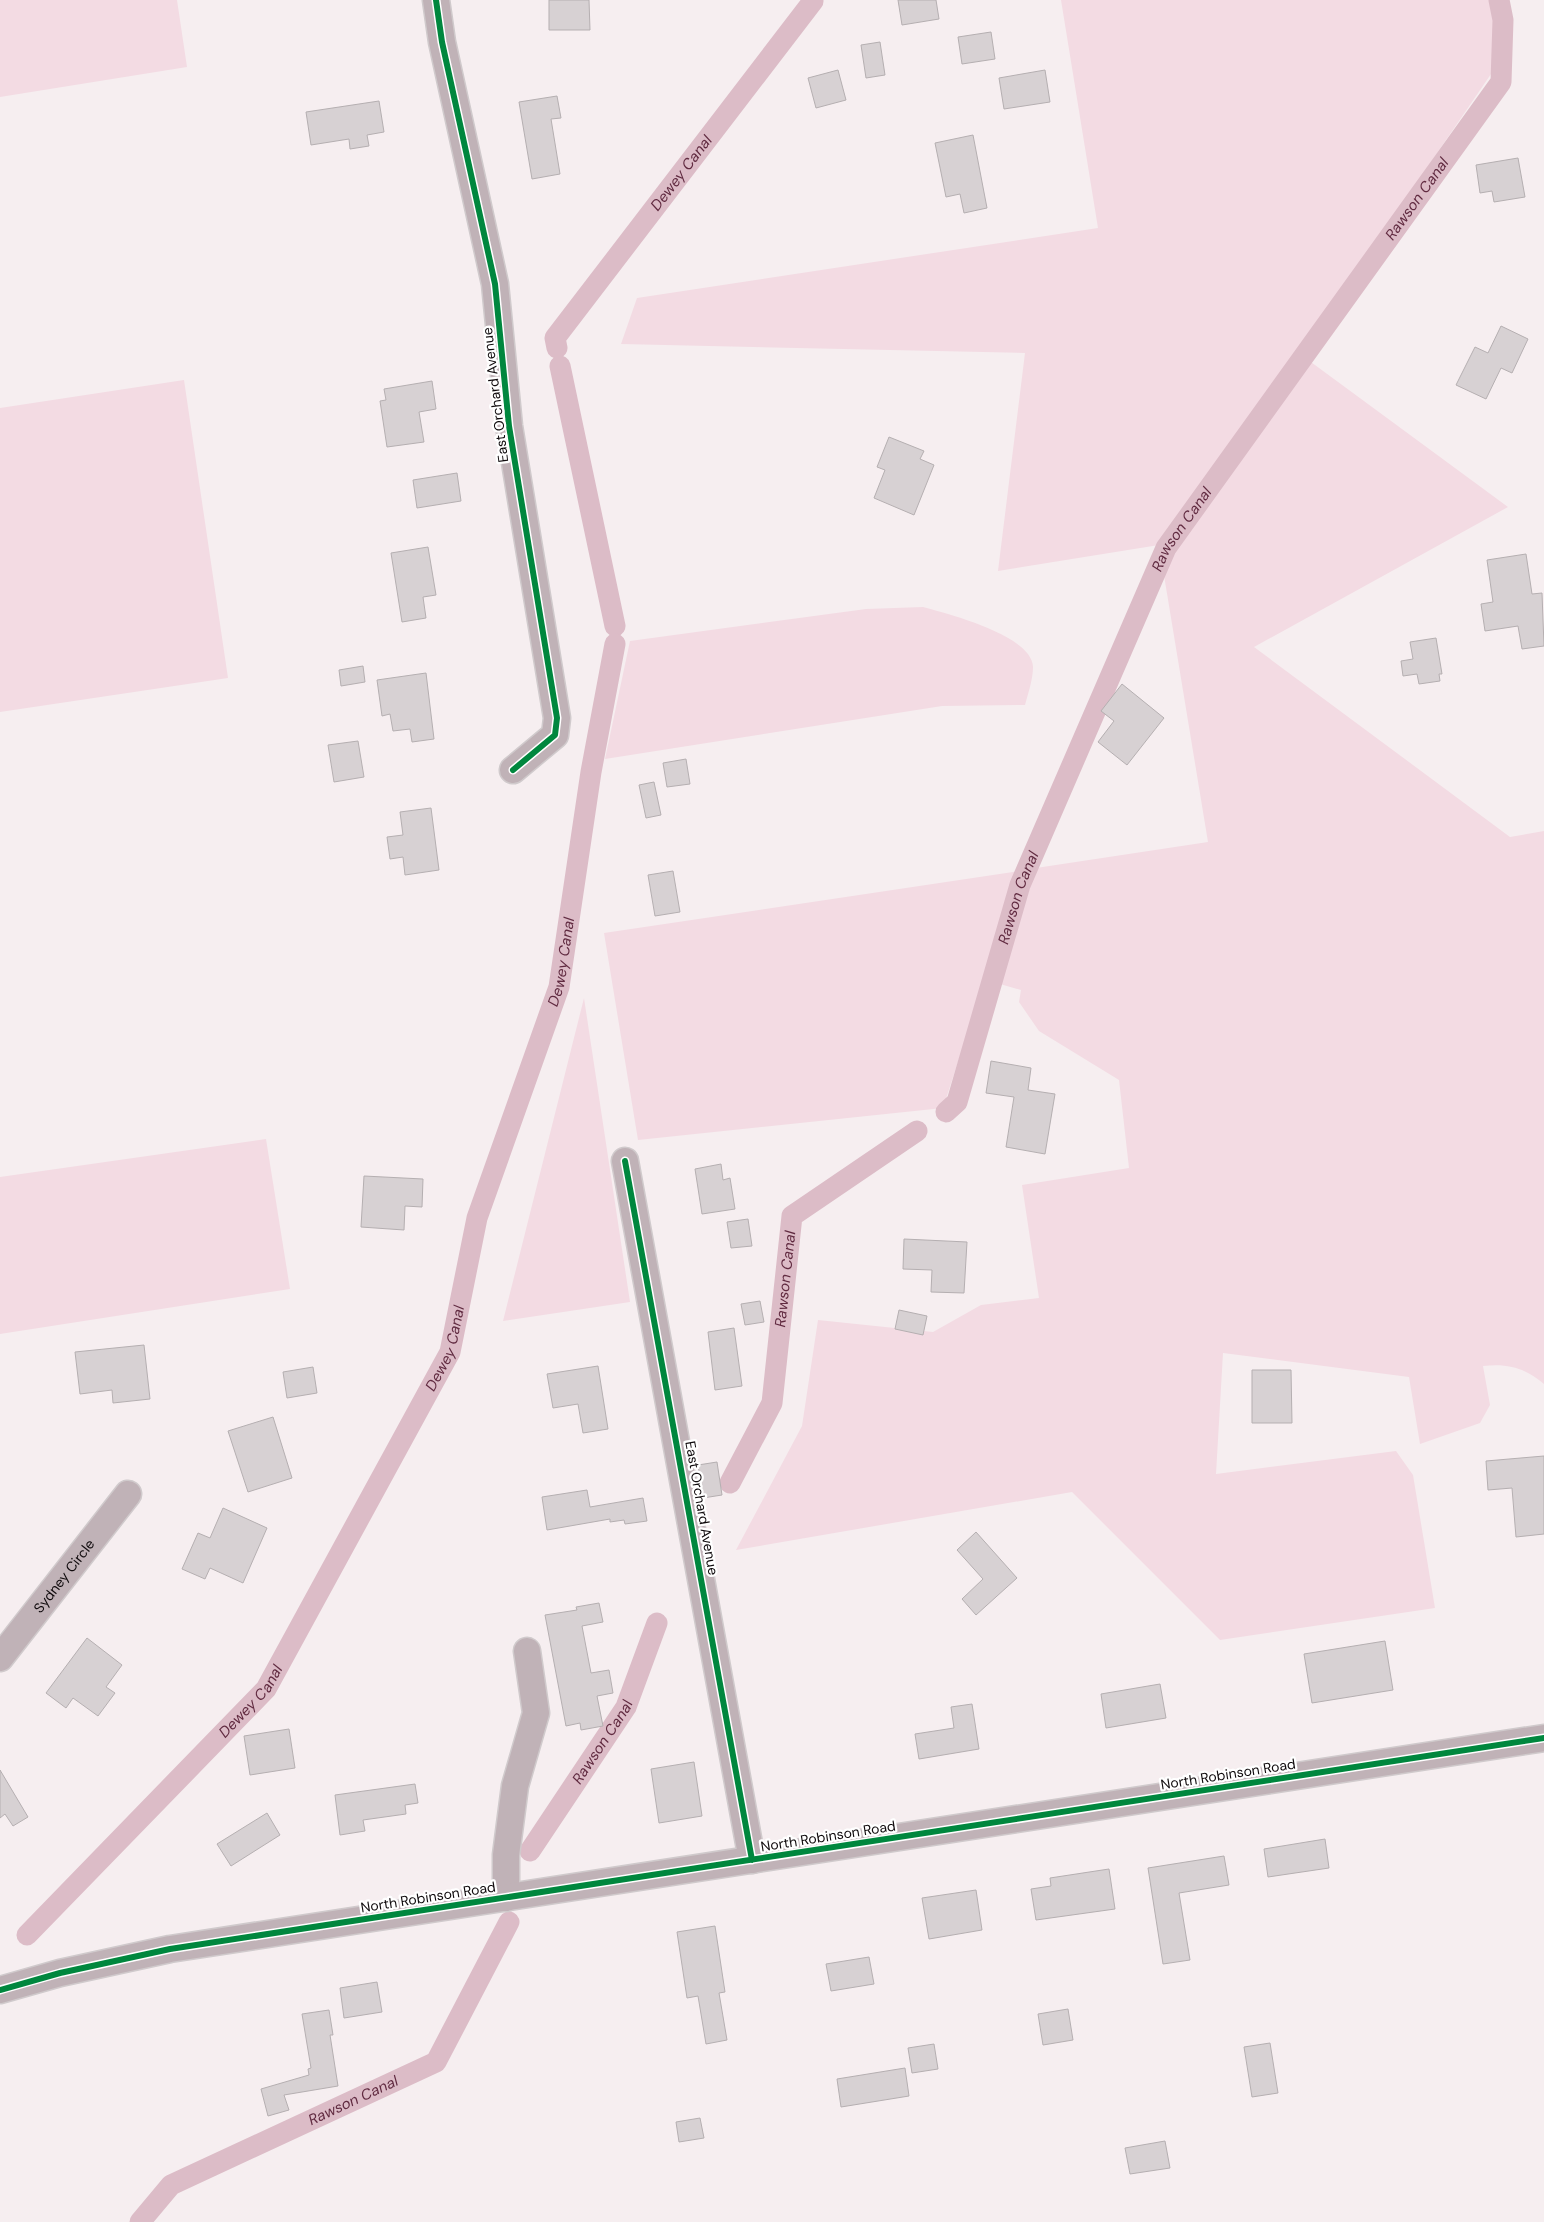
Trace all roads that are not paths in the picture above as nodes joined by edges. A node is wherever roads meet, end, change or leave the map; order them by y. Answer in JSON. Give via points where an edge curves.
{"nodes":[{"id":1,"x":436,"y":0,"type":"edge"},
{"id":2,"x":513,"y":770,"type":"dead end"},
{"id":3,"x":626,"y":1161,"type":"dead end"},
{"id":4,"x":128,"y":1494,"type":"dead end"},
{"id":5,"x":527,"y":1652,"type":"dead end"},
{"id":6,"x":0,"y":1658,"type":"edge"},
{"id":7,"x":1544,"y":1738,"type":"edge"},
{"id":8,"x":752,"y":1860,"type":"junction"},
{"id":9,"x":506,"y":1898,"type":"junction"},
{"id":10,"x":0,"y":1990,"type":"edge"}],
"edges":[{"from":1,"to":2,"type":"street","name":"East Orchard Avenue","via":[[442,42],[495,284],[509,426],[557,718],[555,735]]},
{"from":3,"to":8,"type":"street","name":"East Orchard Avenue"},
{"from":4,"to":6,"type":"street","name":"Sydney Circle"},
{"from":5,"to":9,"type":"street","via":[[536,1714],[515,1786],[506,1855]]},
{"from":7,"to":8,"type":"street","name":"North Robinson Road"},
{"from":8,"to":9,"type":"street","name":"North Robinson Road"},
{"from":9,"to":10,"type":"street","name":"North Robinson Road","via":[[170,1949]]}]}
